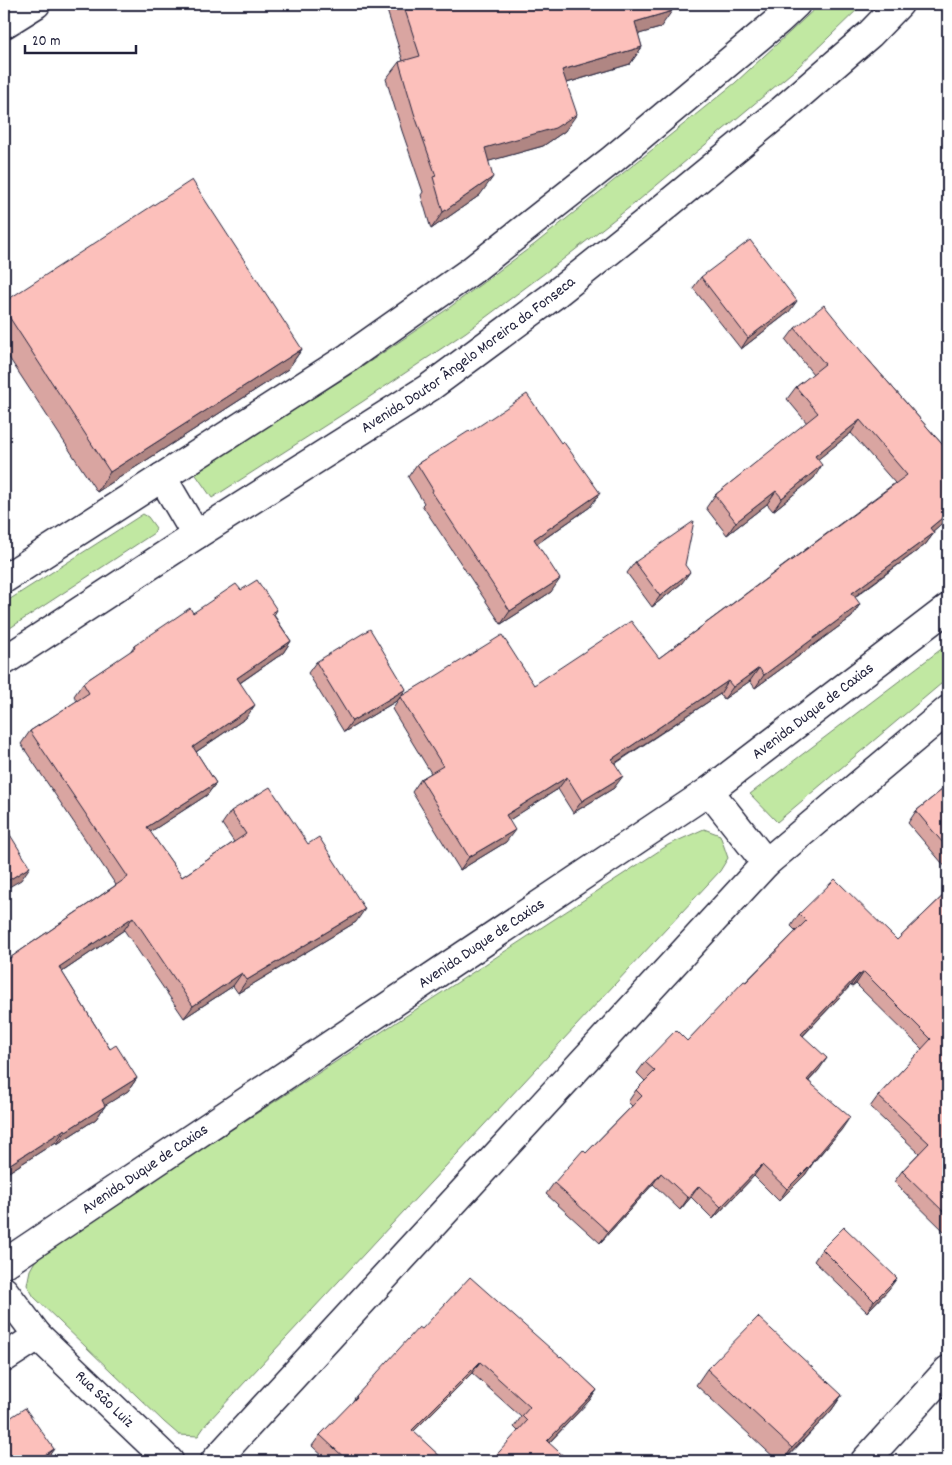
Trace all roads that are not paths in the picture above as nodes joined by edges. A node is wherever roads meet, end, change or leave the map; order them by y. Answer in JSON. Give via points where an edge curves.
{"nodes":[{"id":1,"x":36,"y":4,"type":"edge"},
{"id":2,"x":796,"y":4,"type":"edge"},
{"id":3,"x":900,"y":4,"type":"edge"},
{"id":4,"x":4,"y":24,"type":"edge"},
{"id":5,"x":162,"y":477,"type":"junction"},
{"id":6,"x":196,"y":535,"type":"junction"},
{"id":7,"x":4,"y":579,"type":"edge"},
{"id":8,"x":948,"y":608,"type":"edge"},
{"id":9,"x":4,"y":661,"type":"edge"},
{"id":10,"x":948,"y":710,"type":"edge"},
{"id":11,"x":709,"y":791,"type":"junction"},
{"id":12,"x":766,"y":863,"type":"junction"},
{"id":13,"x":4,"y":1264,"type":"edge"},
{"id":14,"x":4,"y":1291,"type":"edge"},
{"id":15,"x":38,"y":1336,"type":"junction"},
{"id":16,"x":4,"y":1358,"type":"edge"},
{"id":17,"x":948,"y":1370,"type":"edge"},
{"id":18,"x":169,"y":1461,"type":"edge"},
{"id":19,"x":215,"y":1461,"type":"edge"},
{"id":20,"x":865,"y":1461,"type":"edge"}],
"edges":[{"from":1,"to":4,"type":"street"},
{"from":2,"to":5,"type":"street","via":[[613,160],[471,271],[349,357]]},
{"from":3,"to":6,"type":"street","name":"Avenida Doutor Ângelo Moreira da Fonseca","via":[[782,111],[553,296],[430,387]]},
{"from":5,"to":6,"type":"street"},
{"from":5,"to":7,"type":"street"},
{"from":6,"to":9,"type":"street","name":"Avenida Doutor Ângelo Moreira da Fonseca"},
{"from":8,"to":11,"type":"street","name":"Avenida Duque de Caxias"},
{"from":10,"to":12,"type":"street"},
{"from":11,"to":12,"type":"street"},
{"from":11,"to":13,"type":"street","name":"Avenida Duque de Caxias"},
{"from":12,"to":19,"type":"street"},
{"from":14,"to":15,"type":"street"},
{"from":15,"to":16,"type":"street"},
{"from":15,"to":18,"type":"street","name":"Rua São Luiz"},
{"from":17,"to":20,"type":"street"}]}
